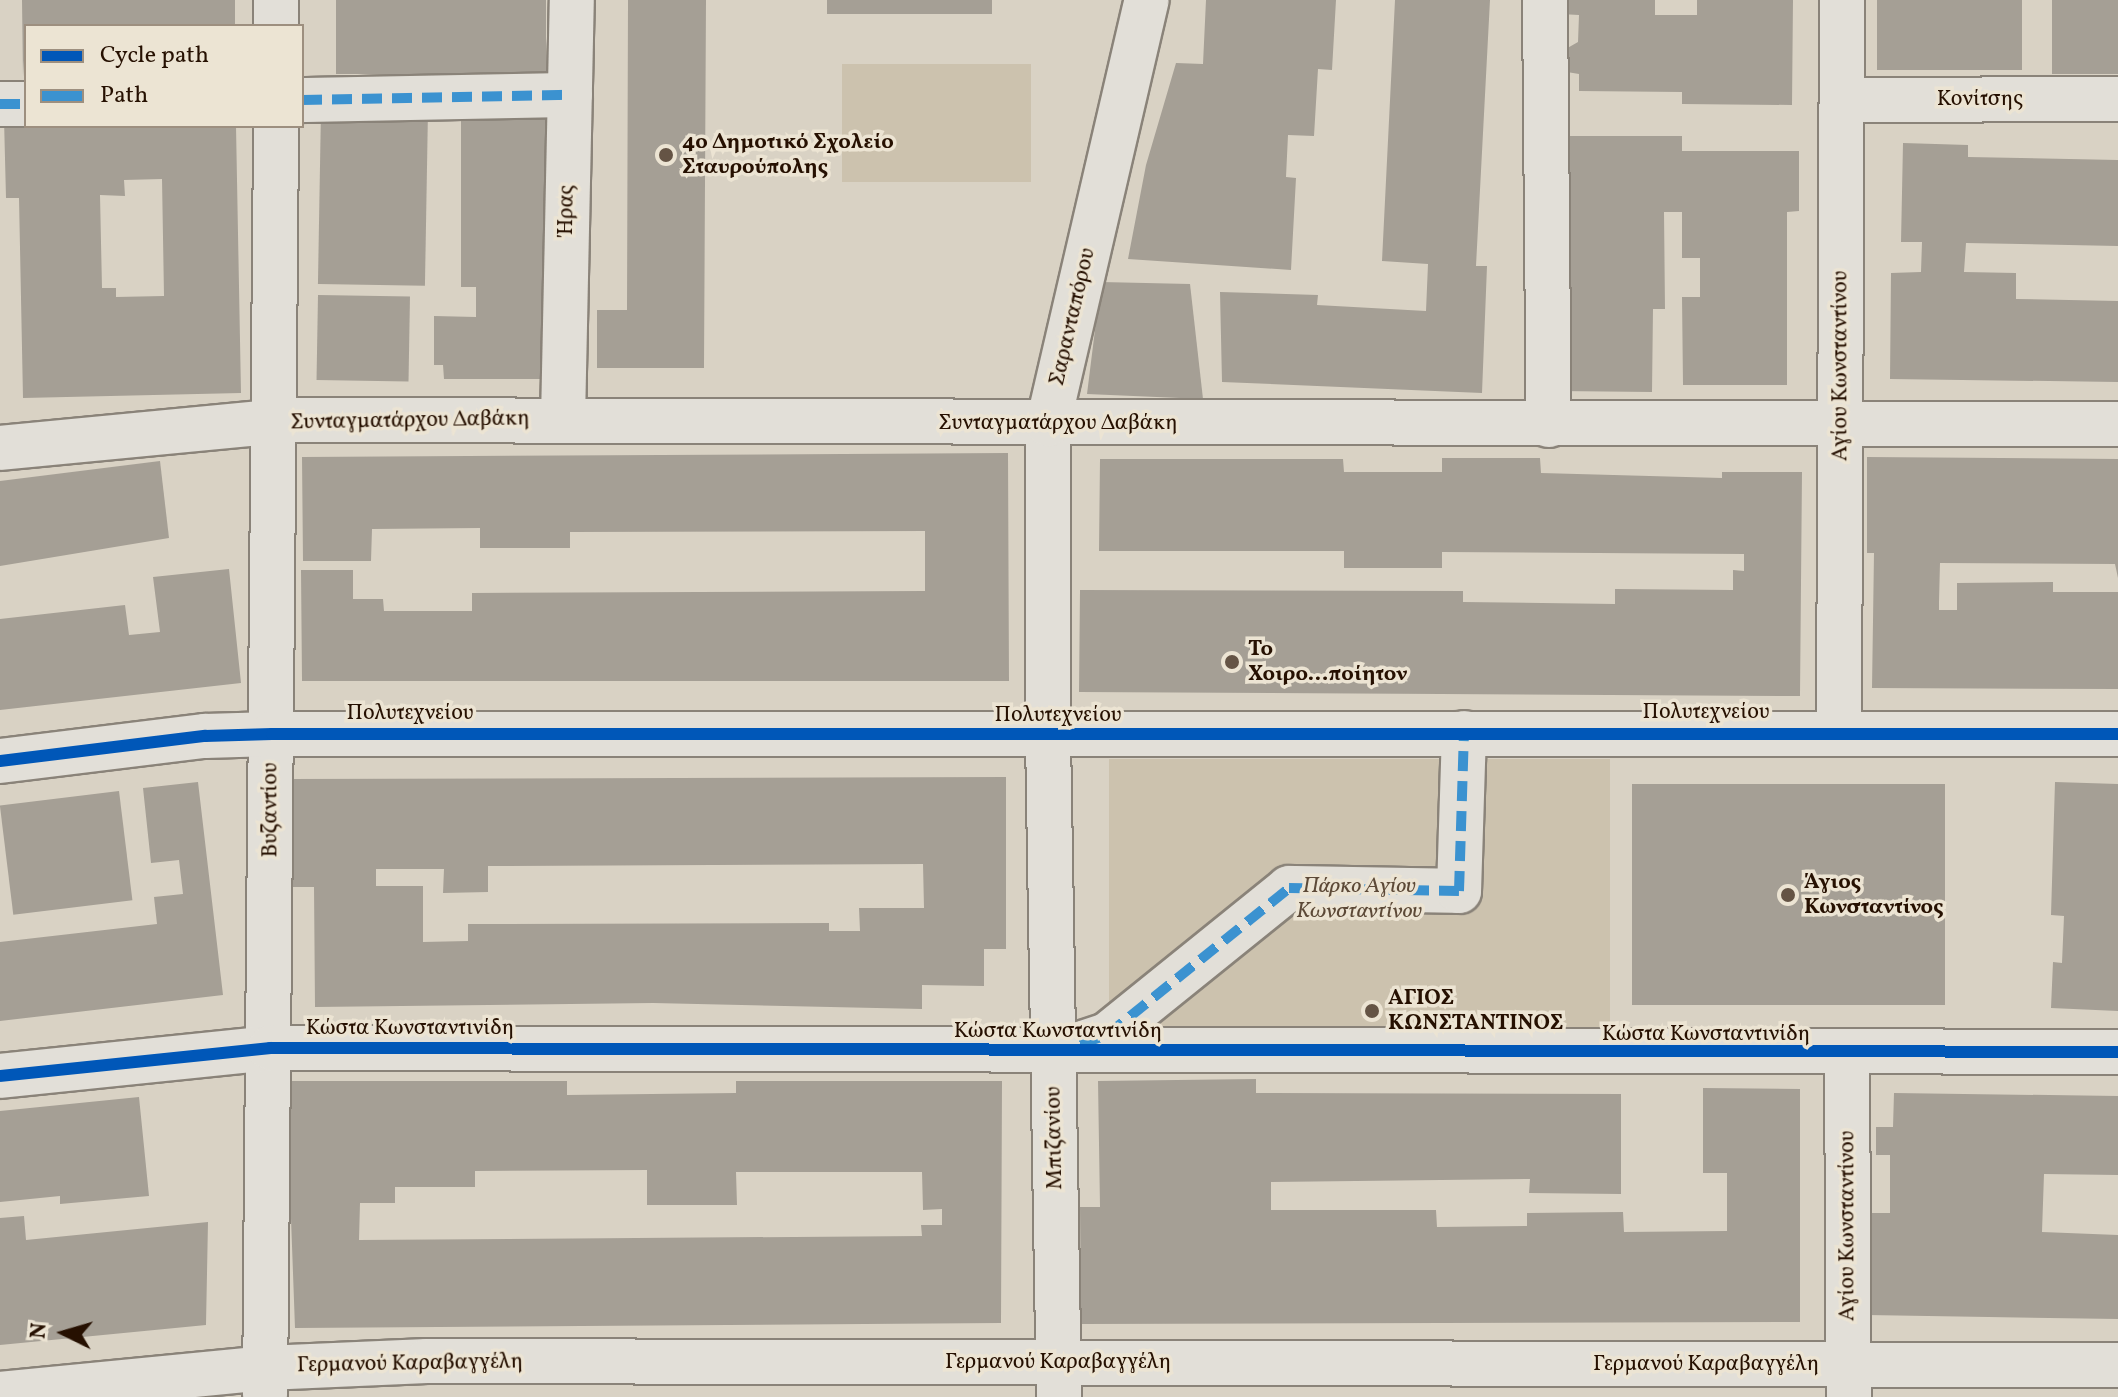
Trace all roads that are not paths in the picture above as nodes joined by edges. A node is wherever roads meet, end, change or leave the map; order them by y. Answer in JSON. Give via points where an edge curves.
{"nodes":[{"id":1,"x":276,"y":0,"type":"edge"},
{"id":2,"x":572,"y":0,"type":"edge"},
{"id":3,"x":1147,"y":0,"type":"edge"},
{"id":4,"x":1545,"y":0,"type":"edge"},
{"id":5,"x":1842,"y":0,"type":"edge"},
{"id":6,"x":276,"y":24,"type":"edge"},
{"id":7,"x":570,"y":95,"type":"junction"},
{"id":8,"x":2118,"y":99,"type":"edge"},
{"id":9,"x":304,"y":100,"type":"edge"},
{"id":10,"x":1842,"y":100,"type":"junction"},
{"id":11,"x":0,"y":104,"type":"edge"},
{"id":12,"x":24,"y":104,"type":"edge"},
{"id":13,"x":276,"y":128,"type":"edge"},
{"id":14,"x":563,"y":420,"type":"junction"},
{"id":15,"x":274,"y":423,"type":"junction"},
{"id":16,"x":1048,"y":424,"type":"junction"},
{"id":17,"x":2118,"y":424,"type":"edge"},
{"id":18,"x":1549,"y":425,"type":"junction"},
{"id":19,"x":1841,"y":426,"type":"junction"},
{"id":20,"x":0,"y":448,"type":"edge"},
{"id":21,"x":1464,"y":733,"type":"junction"},
{"id":22,"x":1839,"y":733,"type":"junction"},
{"id":23,"x":272,"y":734,"type":"junction"},
{"id":24,"x":2118,"y":734,"type":"edge"},
{"id":25,"x":1048,"y":736,"type":"junction"},
{"id":26,"x":0,"y":761,"type":"edge"},
{"id":27,"x":270,"y":1048,"type":"junction"},
{"id":28,"x":2118,"y":1052,"type":"edge"},
{"id":29,"x":1053,"y":1053,"type":"junction"},
{"id":30,"x":1847,"y":1055,"type":"junction"},
{"id":31,"x":0,"y":1076,"type":"edge"},
{"id":32,"x":2118,"y":1365,"type":"edge"},
{"id":33,"x":1059,"y":1380,"type":"edge"},
{"id":34,"x":1849,"y":1381,"type":"edge"},
{"id":35,"x":265,"y":1382,"type":"edge"},
{"id":36,"x":0,"y":1394,"type":"edge"}],
"edges":[{"from":1,"to":6,"type":"street"},
{"from":2,"to":7,"type":"street","name":"Ήρας"},
{"from":3,"to":16,"type":"street","name":"Σαρανταπόρου"},
{"from":4,"to":18,"type":"street"},
{"from":5,"to":10,"type":"street","name":"Αγίου Κωνσταντίνου"},
{"from":7,"to":9,"type":"street"},
{"from":7,"to":14,"type":"street","name":"Ήρας"},
{"from":8,"to":10,"type":"street","name":"Κονίτσης"},
{"from":10,"to":19,"type":"street","name":"Αγίου Κωνσταντίνου"},
{"from":11,"to":12,"type":"street"},
{"from":13,"to":15,"type":"street","name":"Βυζαντίου"},
{"from":14,"to":15,"type":"street","name":"Συνταγματάρχου Δαβάκη"},
{"from":14,"to":16,"type":"street","name":"Συνταγματάρχου Δαβάκη"},
{"from":15,"to":20,"type":"street","name":"Συνταγματάρχου Δαβάκη"},
{"from":15,"to":23,"type":"street","name":"Βυζαντίου"},
{"from":16,"to":18,"type":"street","name":"Συνταγματάρχου Δαβάκη"},
{"from":16,"to":25,"type":"street","name":"Σαρανταπόρου"},
{"from":17,"to":19,"type":"street","name":"Συνταγματάρχου Δαβάκη"},
{"from":18,"to":19,"type":"street","name":"Συνταγματάρχου Δαβάκη"},
{"from":19,"to":22,"type":"street","name":"Αγίου Κωνσταντίνου"},
{"from":21,"to":22,"type":"street","name":"Πολυτεχνείου"},
{"from":21,"to":25,"type":"street","name":"Πολυτεχνείου"},
{"from":21,"to":29,"type":"street","via":[[1459,891],[1289,888],[1107,1035]]},
{"from":22,"to":24,"type":"street","name":"Πολυτεχνείου"},
{"from":23,"to":25,"type":"street","name":"Πολυτεχνείου"},
{"from":23,"to":26,"type":"street","name":"Πολυτεχνείου","via":[[205,736]]},
{"from":23,"to":27,"type":"street","name":"Βυζαντίου"},
{"from":25,"to":29,"type":"street","name":"Μπιζανίου"},
{"from":27,"to":29,"type":"street","name":"Κώστα Κωνσταντινίδη"},
{"from":27,"to":31,"type":"street","name":"Κώστα Κωνσταντινίδη"},
{"from":27,"to":35,"type":"street","name":"Βυζαντίου"},
{"from":28,"to":30,"type":"street","name":"Κώστα Κωνσταντινίδη"},
{"from":29,"to":30,"type":"street","name":"Κώστα Κωνσταντινίδη"},
{"from":29,"to":33,"type":"street","name":"Μπιζανίου"},
{"from":30,"to":34,"type":"street","name":"Αγίου Κωνσταντίνου"},
{"from":32,"to":34,"type":"street","name":"Γερμανού Καραβαγγέλη"},
{"from":33,"to":34,"type":"street","name":"Γερμανού Καραβαγγέλη"},
{"from":33,"to":35,"type":"street","name":"Γερμανού Καραβαγγέλη","via":[[427,1361]]},
{"from":35,"to":36,"type":"street","name":"Γερμανού Καραβαγγέλη"}]}
